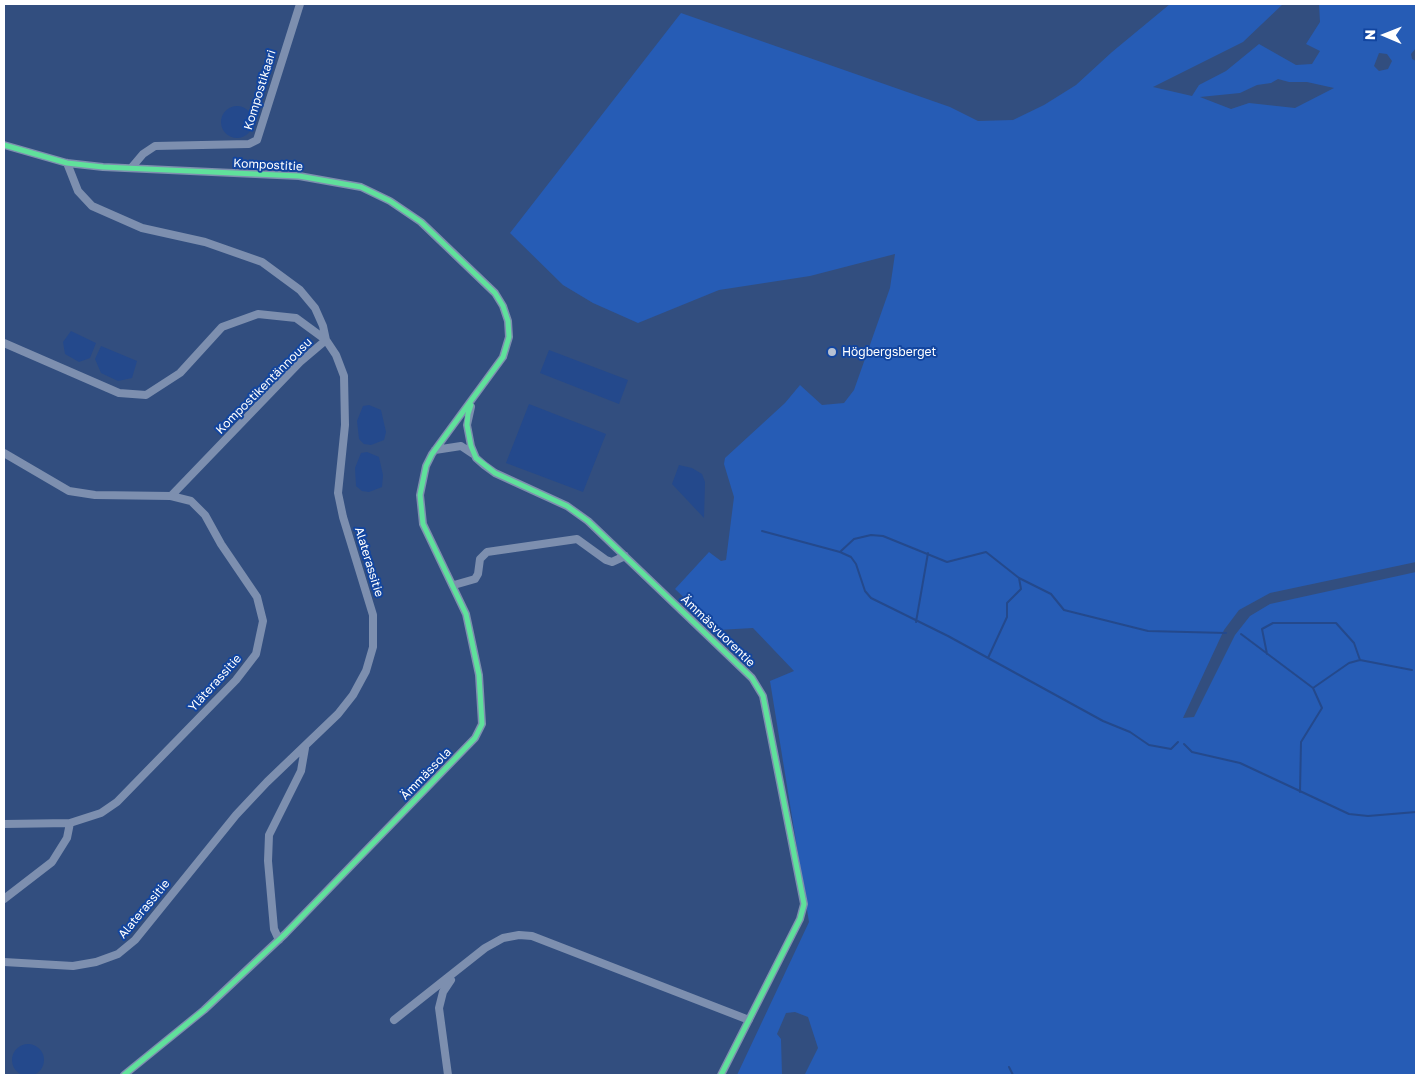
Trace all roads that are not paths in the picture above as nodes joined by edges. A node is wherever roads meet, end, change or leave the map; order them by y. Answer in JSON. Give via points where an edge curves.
{"nodes":[{"id":1,"x":300,"y":4,"type":"edge"},
{"id":2,"x":4,"y":145,"type":"edge"},
{"id":3,"x":67,"y":163,"type":"junction"},
{"id":4,"x":132,"y":167,"type":"junction"},
{"id":5,"x":326,"y":340,"type":"junction"},
{"id":6,"x":4,"y":343,"type":"edge"},
{"id":7,"x":474,"y":399,"type":"junction"},
{"id":8,"x":435,"y":450,"type":"junction"},
{"id":9,"x":4,"y":453,"type":"edge"},
{"id":10,"x":476,"y":458,"type":"junction"},
{"id":11,"x":171,"y":496,"type":"junction"},
{"id":12,"x":626,"y":556,"type":"junction"},
{"id":13,"x":454,"y":585,"type":"junction"},
{"id":14,"x":305,"y":748,"type":"junction"},
{"id":15,"x":70,"y":823,"type":"junction"},
{"id":16,"x":4,"y":824,"type":"edge"},
{"id":17,"x":4,"y":898,"type":"edge"},
{"id":18,"x":279,"y":940,"type":"junction"},
{"id":19,"x":4,"y":962,"type":"edge"},
{"id":20,"x":454,"y":974,"type":"junction"},
{"id":21,"x":394,"y":1020,"type":"dead end"},
{"id":22,"x":749,"y":1020,"type":"junction"},
{"id":23,"x":124,"y":1075,"type":"edge"},
{"id":24,"x":448,"y":1075,"type":"edge"},
{"id":25,"x":721,"y":1075,"type":"edge"}],
"edges":[{"from":1,"to":4,"type":"street","name":"Kompostikaari","via":[[257,140],[249,144],[156,146],[143,154]]},
{"from":2,"to":3,"type":"street","name":"Kompostitie"},
{"from":3,"to":4,"type":"street","name":"Kompostitie"},
{"from":3,"to":5,"type":"street","name":"Kompostikentännousu","via":[[78,191],[92,206],[142,228],[231,249],[262,262],[280,274],[315,308]]},
{"from":4,"to":7,"type":"street","name":"Kompostitie","via":[[299,176],[361,187],[390,200],[421,222],[494,293],[503,306],[509,337],[503,357]]},
{"from":5,"to":6,"type":"street","name":"Alaterassitie","via":[[296,318],[258,314],[222,327],[180,373],[146,395],[119,393]]},
{"from":5,"to":11,"type":"street","name":"Kompostikentännousu"},
{"from":5,"to":14,"type":"street","name":"Alaterassitie","via":[[344,376],[345,425],[338,493],[373,615],[373,647],[366,671],[353,695]]},
{"from":7,"to":8,"type":"street","name":"Ämmässola"},
{"from":7,"to":10,"type":"street","via":[[467,425]]},
{"from":8,"to":10,"type":"street","name":"Ämmäsvuorentie","via":[[461,446]]},
{"from":8,"to":13,"type":"street","name":"Ämmässola","via":[[422,482],[421,509],[428,536]]},
{"from":9,"to":11,"type":"street","name":"Yläterassitie","via":[[70,491],[95,495]]},
{"from":10,"to":12,"type":"street","name":"Ämmäsvuorentie","via":[[495,473],[567,506]]},
{"from":11,"to":15,"type":"street","name":"Yläterassitie","via":[[191,501],[206,515],[221,544],[257,597],[263,621],[256,654],[236,680],[117,802],[101,813]]},
{"from":12,"to":13,"type":"street","via":[[612,562],[606,560],[577,539],[487,552],[480,559],[475,579]]},
{"from":12,"to":22,"type":"street","name":"Ämmäsvuorentie","via":[[752,678],[763,696],[804,904]]},
{"from":13,"to":18,"type":"street","name":"Ämmässola","via":[[466,614],[479,675],[482,724],[475,738]]},
{"from":14,"to":18,"type":"street","via":[[301,771],[269,835],[274,929]]},
{"from":14,"to":19,"type":"street","name":"Alaterassitie","via":[[236,815],[135,940],[118,954],[73,966]]},
{"from":15,"to":16,"type":"street","name":"Yläterassitie"},
{"from":15,"to":17,"type":"street","via":[[67,838],[52,862]]},
{"from":18,"to":23,"type":"street","name":"Ämmässola","via":[[204,1010]]},
{"from":20,"to":21,"type":"street"},
{"from":20,"to":22,"type":"street","via":[[485,948],[503,938],[532,936]]},
{"from":20,"to":24,"type":"street","via":[[443,992],[439,1008]]},
{"from":22,"to":25,"type":"street","name":"Ämmäsvuorentie"}]}
